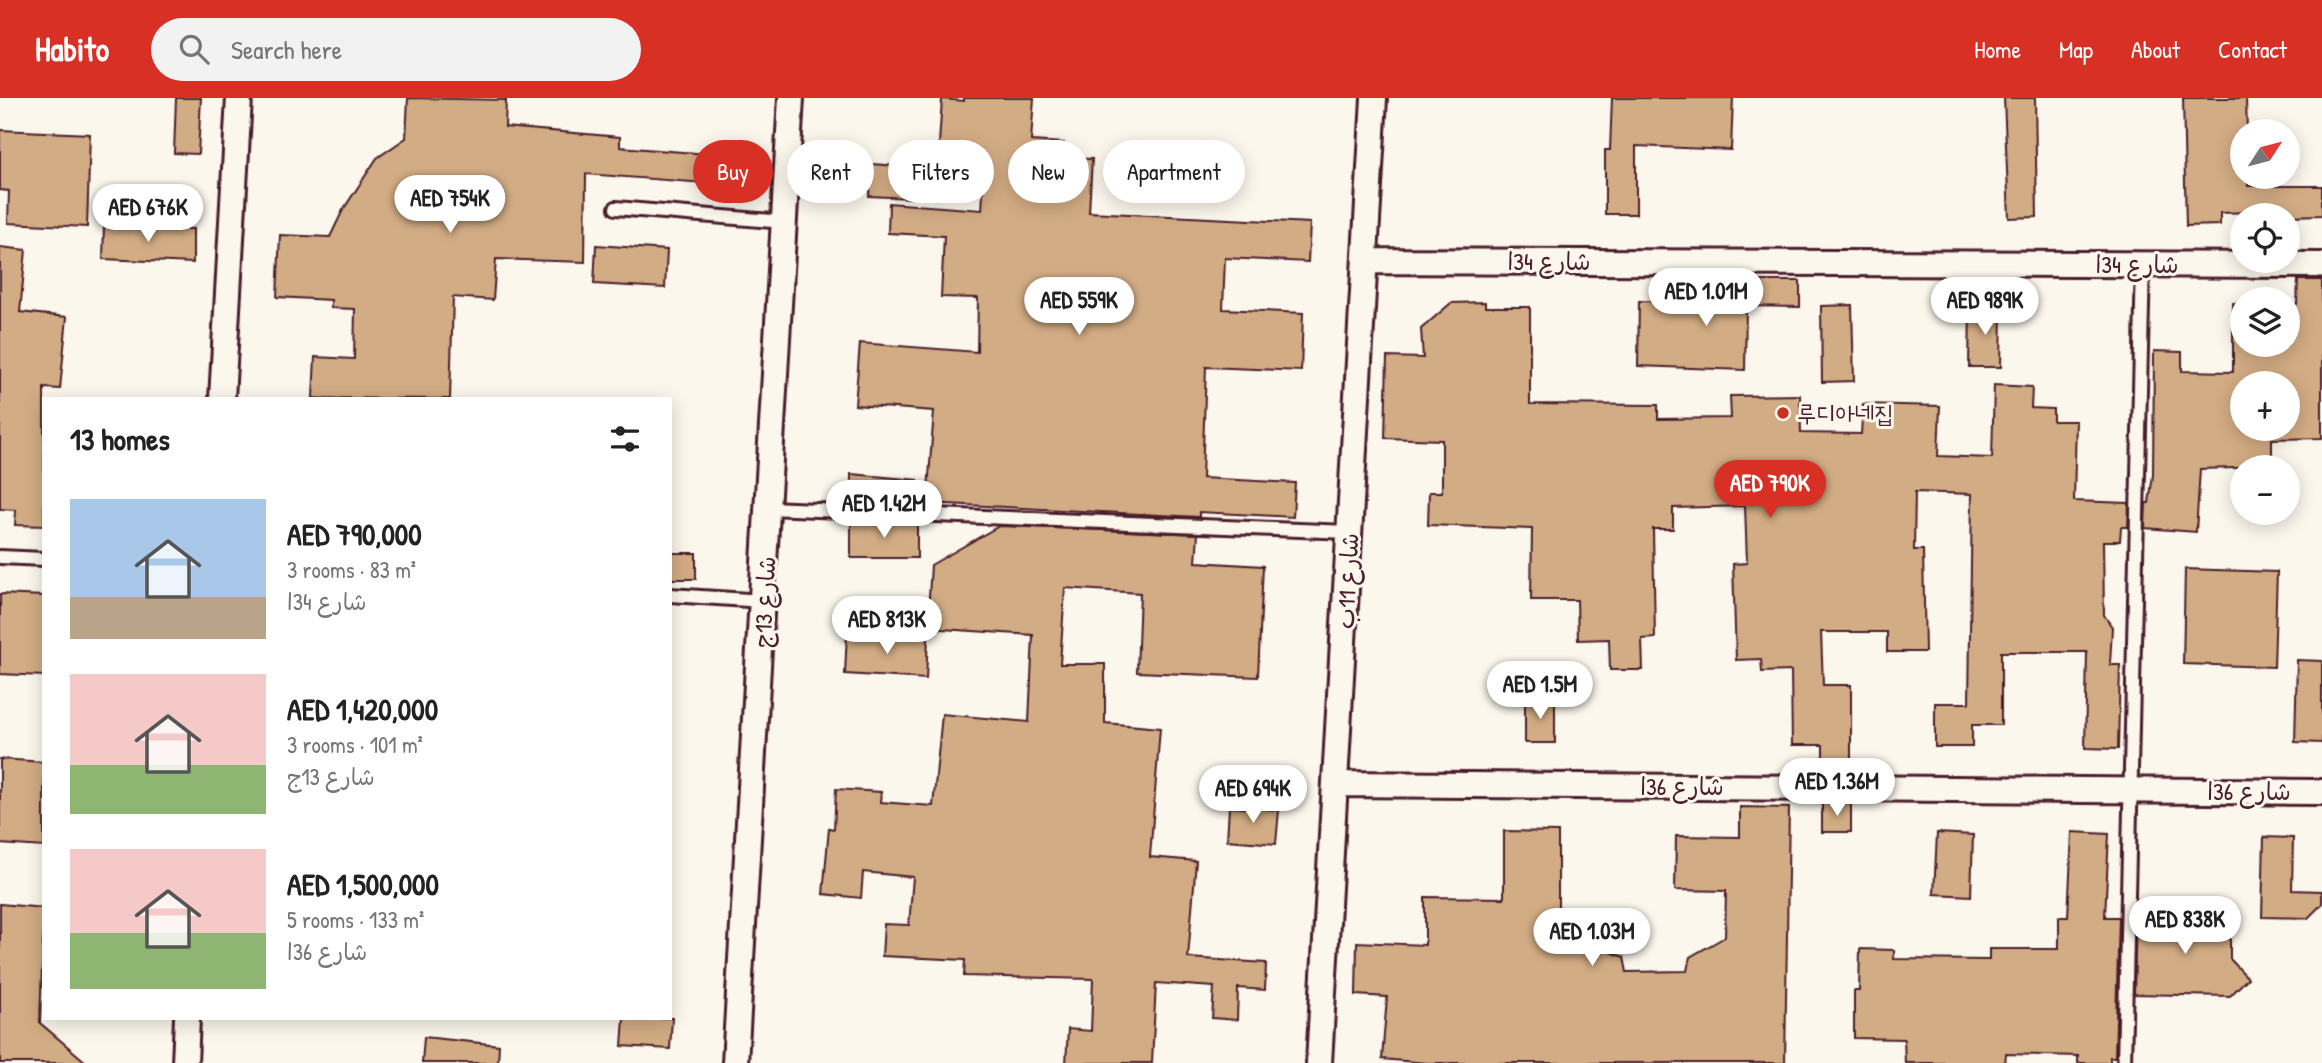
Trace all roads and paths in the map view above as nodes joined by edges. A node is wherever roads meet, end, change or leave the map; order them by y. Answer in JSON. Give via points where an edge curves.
{"nodes":[{"id":1,"x":239,"y":98,"type":"edge"},
{"id":2,"x":791,"y":98,"type":"edge"},
{"id":3,"x":1374,"y":98,"type":"edge"},
{"id":4,"x":615,"y":208,"type":"dead end"},
{"id":5,"x":785,"y":222,"type":"junction"},
{"id":6,"x":1365,"y":261,"type":"junction"},
{"id":7,"x":2143,"y":264,"type":"junction"},
{"id":8,"x":2322,"y":265,"type":"edge"},
{"id":9,"x":222,"y":397,"type":"edge"},
{"id":10,"x":769,"y":508,"type":"junction"},
{"id":11,"x":1349,"y":531,"type":"junction"},
{"id":12,"x":0,"y":557,"type":"edge"},
{"id":13,"x":42,"y":559,"type":"edge"},
{"id":14,"x":672,"y":595,"type":"edge"},
{"id":15,"x":764,"y":601,"type":"junction"},
{"id":16,"x":1335,"y":783,"type":"junction"},
{"id":17,"x":2129,"y":790,"type":"junction"},
{"id":18,"x":2322,"y":792,"type":"edge"},
{"id":19,"x":187,"y":1020,"type":"edge"},
{"id":20,"x":185,"y":1063,"type":"edge"},
{"id":21,"x":736,"y":1063,"type":"edge"},
{"id":22,"x":1319,"y":1063,"type":"edge"},
{"id":23,"x":2124,"y":1063,"type":"edge"}],
"edges":[{"from":1,"to":9,"type":"street"},
{"from":2,"to":5,"type":"street","name":"شارع 13ج"},
{"from":3,"to":6,"type":"street","name":"شارع 11ب"},
{"from":4,"to":5,"type":"lane"},
{"from":5,"to":10,"type":"street","name":"شارع 13ج"},
{"from":6,"to":7,"type":"street","name":"شارع 34ا"},
{"from":6,"to":11,"type":"street","name":"شارع 11ب"},
{"from":7,"to":8,"type":"street","name":"شارع 34ا"},
{"from":7,"to":17,"type":"lane"},
{"from":10,"to":11,"type":"lane"},
{"from":10,"to":15,"type":"street","name":"شارع 13ج"},
{"from":11,"to":16,"type":"street","name":"شارع 11ب"},
{"from":12,"to":13,"type":"lane"},
{"from":14,"to":15,"type":"lane"},
{"from":15,"to":21,"type":"street","name":"شارع 13ج"},
{"from":16,"to":17,"type":"street","name":"شارع 36ا"},
{"from":16,"to":22,"type":"street","name":"شارع 11ب"},
{"from":17,"to":18,"type":"street","name":"شارع 36ا"},
{"from":17,"to":23,"type":"lane"},
{"from":19,"to":20,"type":"street"}]}
